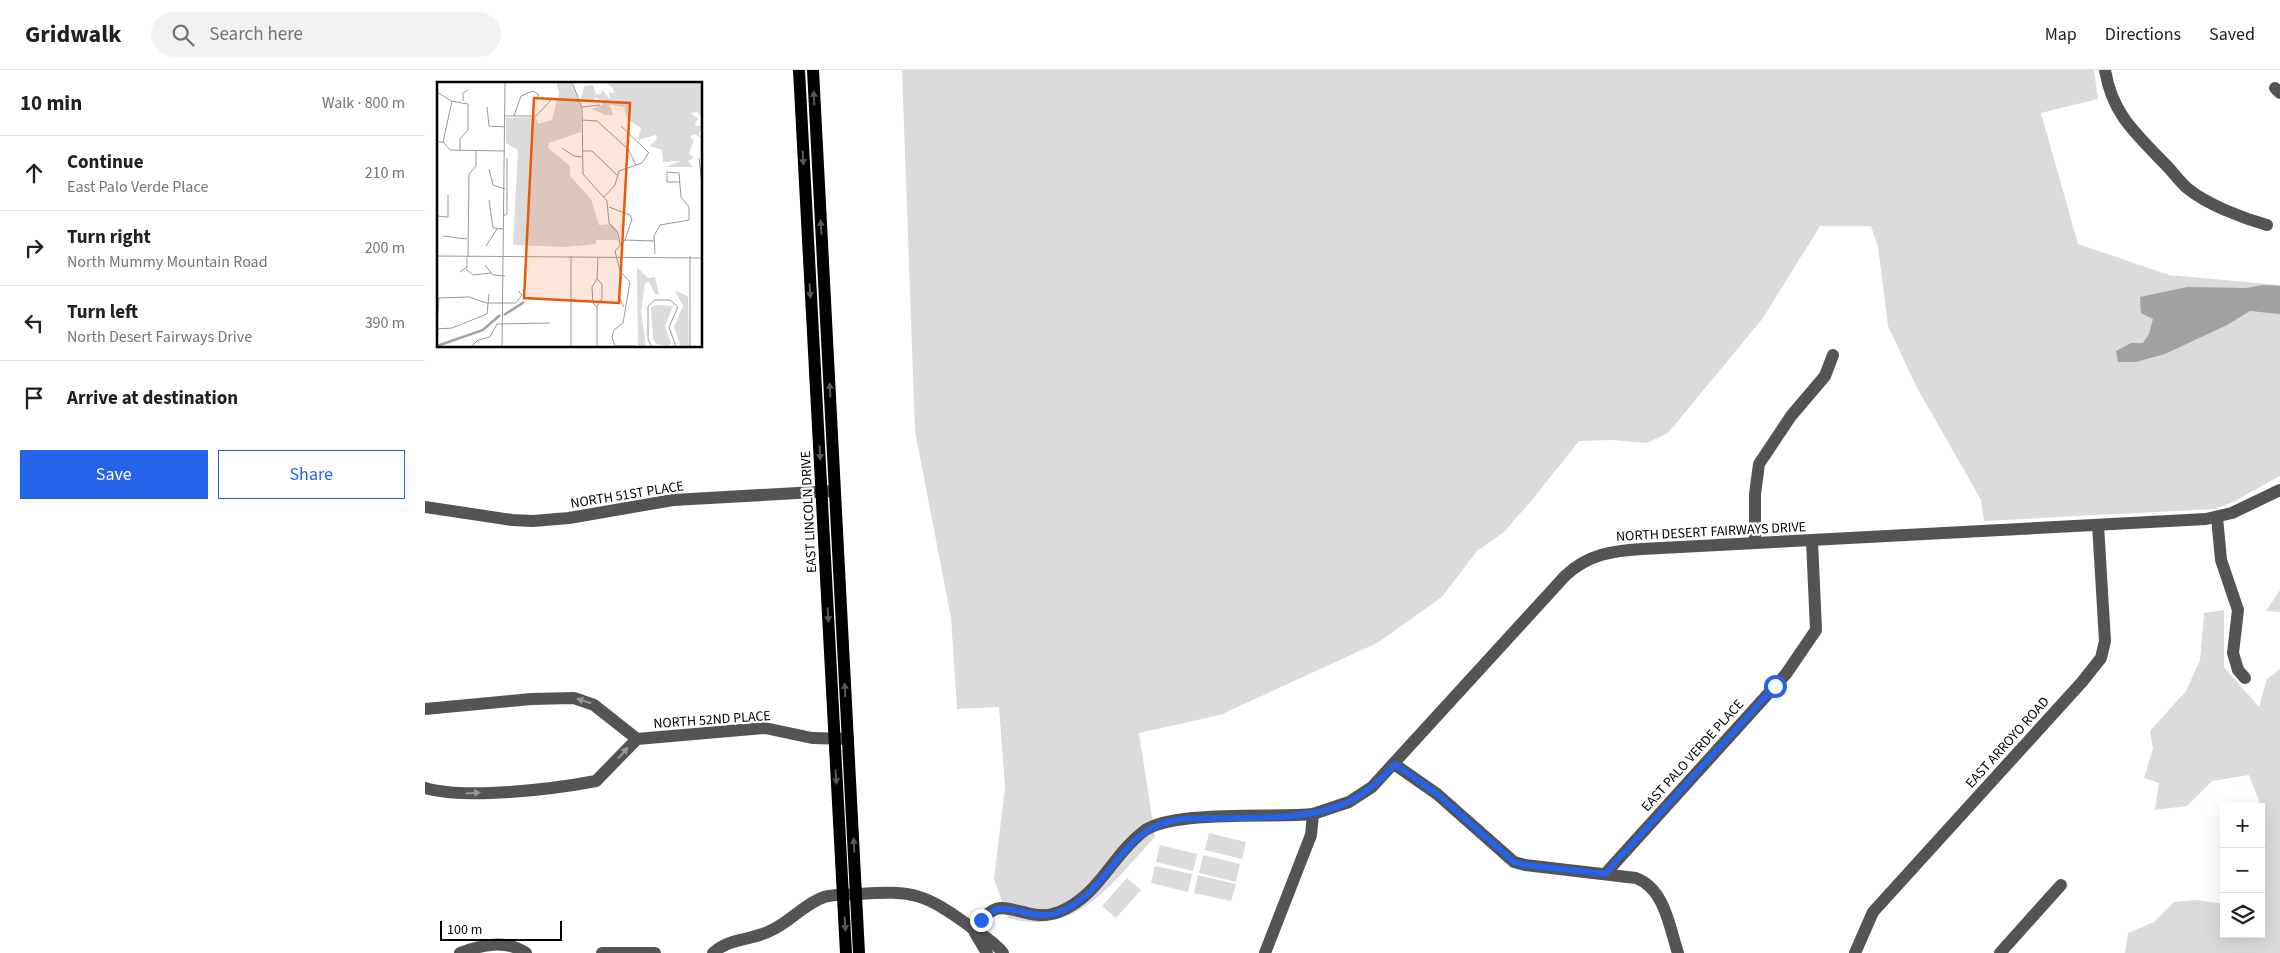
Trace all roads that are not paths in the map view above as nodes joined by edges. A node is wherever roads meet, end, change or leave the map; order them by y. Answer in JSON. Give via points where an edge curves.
{"nodes":[{"id":1,"x":799,"y":70,"type":"edge"},
{"id":2,"x":813,"y":70,"type":"edge"},
{"id":3,"x":2105,"y":70,"type":"edge"},
{"id":4,"x":2267,"y":225,"type":"dead end"},
{"id":5,"x":1833,"y":354,"type":"dead end"},
{"id":6,"x":2280,"y":490,"type":"edge"},
{"id":7,"x":822,"y":491,"type":"junction"},
{"id":8,"x":835,"y":491,"type":"junction"},
{"id":9,"x":425,"y":508,"type":"edge"},
{"id":10,"x":2217,"y":517,"type":"junction"},
{"id":11,"x":2098,"y":525,"type":"junction"},
{"id":12,"x":1813,"y":541,"type":"junction"},
{"id":13,"x":1755,"y":543,"type":"junction"},
{"id":14,"x":2245,"y":678,"type":"dead end"},
{"id":15,"x":425,"y":709,"type":"edge"},
{"id":16,"x":637,"y":739,"type":"junction"},
{"id":17,"x":835,"y":739,"type":"junction"},
{"id":18,"x":848,"y":739,"type":"junction"},
{"id":19,"x":1395,"y":764,"type":"junction"},
{"id":20,"x":425,"y":788,"type":"edge"},
{"id":21,"x":1313,"y":814,"type":"junction"},
{"id":22,"x":1605,"y":874,"type":"junction"},
{"id":23,"x":2061,"y":885,"type":"dead end"},
{"id":24,"x":856,"y":894,"type":"junction"},
{"id":25,"x":843,"y":895,"type":"junction"},
{"id":26,"x":972,"y":928,"type":"junction"},
{"id":27,"x":460,"y":953,"type":"edge"},
{"id":28,"x":526,"y":953,"type":"edge"},
{"id":29,"x":602,"y":953,"type":"edge"},
{"id":30,"x":655,"y":953,"type":"edge"},
{"id":31,"x":713,"y":953,"type":"edge"},
{"id":32,"x":846,"y":953,"type":"edge"},
{"id":33,"x":859,"y":953,"type":"edge"},
{"id":34,"x":987,"y":953,"type":"edge"},
{"id":35,"x":1003,"y":953,"type":"edge"},
{"id":36,"x":1265,"y":953,"type":"edge"},
{"id":37,"x":1678,"y":953,"type":"edge"},
{"id":38,"x":1855,"y":953,"type":"edge"},
{"id":39,"x":2000,"y":953,"type":"edge"}],
"edges":[{"from":1,"to":7,"type":"main road","name":"EAST LINCOLN DRIVE","one_way":true},
{"from":8,"to":2,"type":"main road","name":"EAST LINCOLN DRIVE","one_way":true},
{"from":3,"to":4,"type":"street","via":[[2110,96],[2120,114],[2187,188],[2225,209]]},
{"from":5,"to":13,"type":"street","via":[[1825,376],[1791,416],[1759,464]]},
{"from":6,"to":10,"type":"street","name":"NORTH DESERT FAIRWAYS DRIVE"},
{"from":7,"to":8,"type":"street","name":"NORTH 51ST PLACE"},
{"from":7,"to":9,"type":"street","name":"NORTH 51ST PLACE","via":[[674,500],[533,521]]},
{"from":7,"to":17,"type":"main road","name":"EAST LINCOLN DRIVE","one_way":true},
{"from":18,"to":8,"type":"main road","name":"EAST LINCOLN DRIVE","one_way":true},
{"from":10,"to":11,"type":"street","name":"NORTH DESERT FAIRWAYS DRIVE"},
{"from":10,"to":14,"type":"street","via":[[2221,560],[2238,610],[2233,653],[2238,670]]},
{"from":11,"to":12,"type":"street","name":"NORTH DESERT FAIRWAYS DRIVE"},
{"from":11,"to":38,"type":"street","name":"EAST ARROYO ROAD","via":[[2105,632],[2101,658],[1873,912]]},
{"from":12,"to":13,"type":"street","name":"NORTH DESERT FAIRWAYS DRIVE"},
{"from":12,"to":22,"type":"street","name":"EAST PALO VERDE PLACE","via":[[1816,630],[1787,674]]},
{"from":13,"to":19,"type":"street","name":"NORTH DESERT FAIRWAYS DRIVE","via":[[1618,551],[1587,559],[1560,582]]},
{"from":16,"to":15,"type":"street","one_way":true,"via":[[594,705],[574,698]]},
{"from":16,"to":17,"type":"street","name":"NORTH 52ND PLACE","via":[[765,728],[812,738]]},
{"from":20,"to":16,"type":"street","one_way":true,"via":[[442,793],[465,793],[596,781]]},
{"from":17,"to":18,"type":"street","name":"NORTH 52ND PLACE"},
{"from":17,"to":25,"type":"main road","name":"EAST LINCOLN DRIVE","one_way":true},
{"from":24,"to":18,"type":"main road","name":"EAST LINCOLN DRIVE","one_way":true},
{"from":19,"to":21,"type":"street","name":"NORTH DESERT FAIRWAYS DRIVE","via":[[1362,794]]},
{"from":19,"to":22,"type":"street","via":[[1437,794],[1514,862]]},
{"from":21,"to":26,"type":"street","name":"NORTH DESERT FAIRWAYS DRIVE","via":[[1182,819],[1159,823],[1136,838],[1097,885],[1070,907],[1054,914],[1034,916],[997,909]]},
{"from":21,"to":36,"type":"street","via":[[1311,835]]},
{"from":22,"to":37,"type":"street","via":[[1636,878],[1654,888]]},
{"from":23,"to":39,"type":"street"},
{"from":24,"to":25,"type":"street"},
{"from":24,"to":26,"type":"street","via":[[908,893],[929,899]]},
{"from":24,"to":33,"type":"main road","name":"EAST LINCOLN DRIVE"},
{"from":25,"to":31,"type":"street","via":[[824,897],[773,930],[722,944]]},
{"from":25,"to":32,"type":"main road","name":"EAST LINCOLN DRIVE","one_way":true},
{"from":26,"to":34,"type":"street"},
{"from":26,"to":35,"type":"street"},
{"from":27,"to":28,"type":"street","via":[[481,945],[515,945]]},
{"from":29,"to":30,"type":"street"}]}
